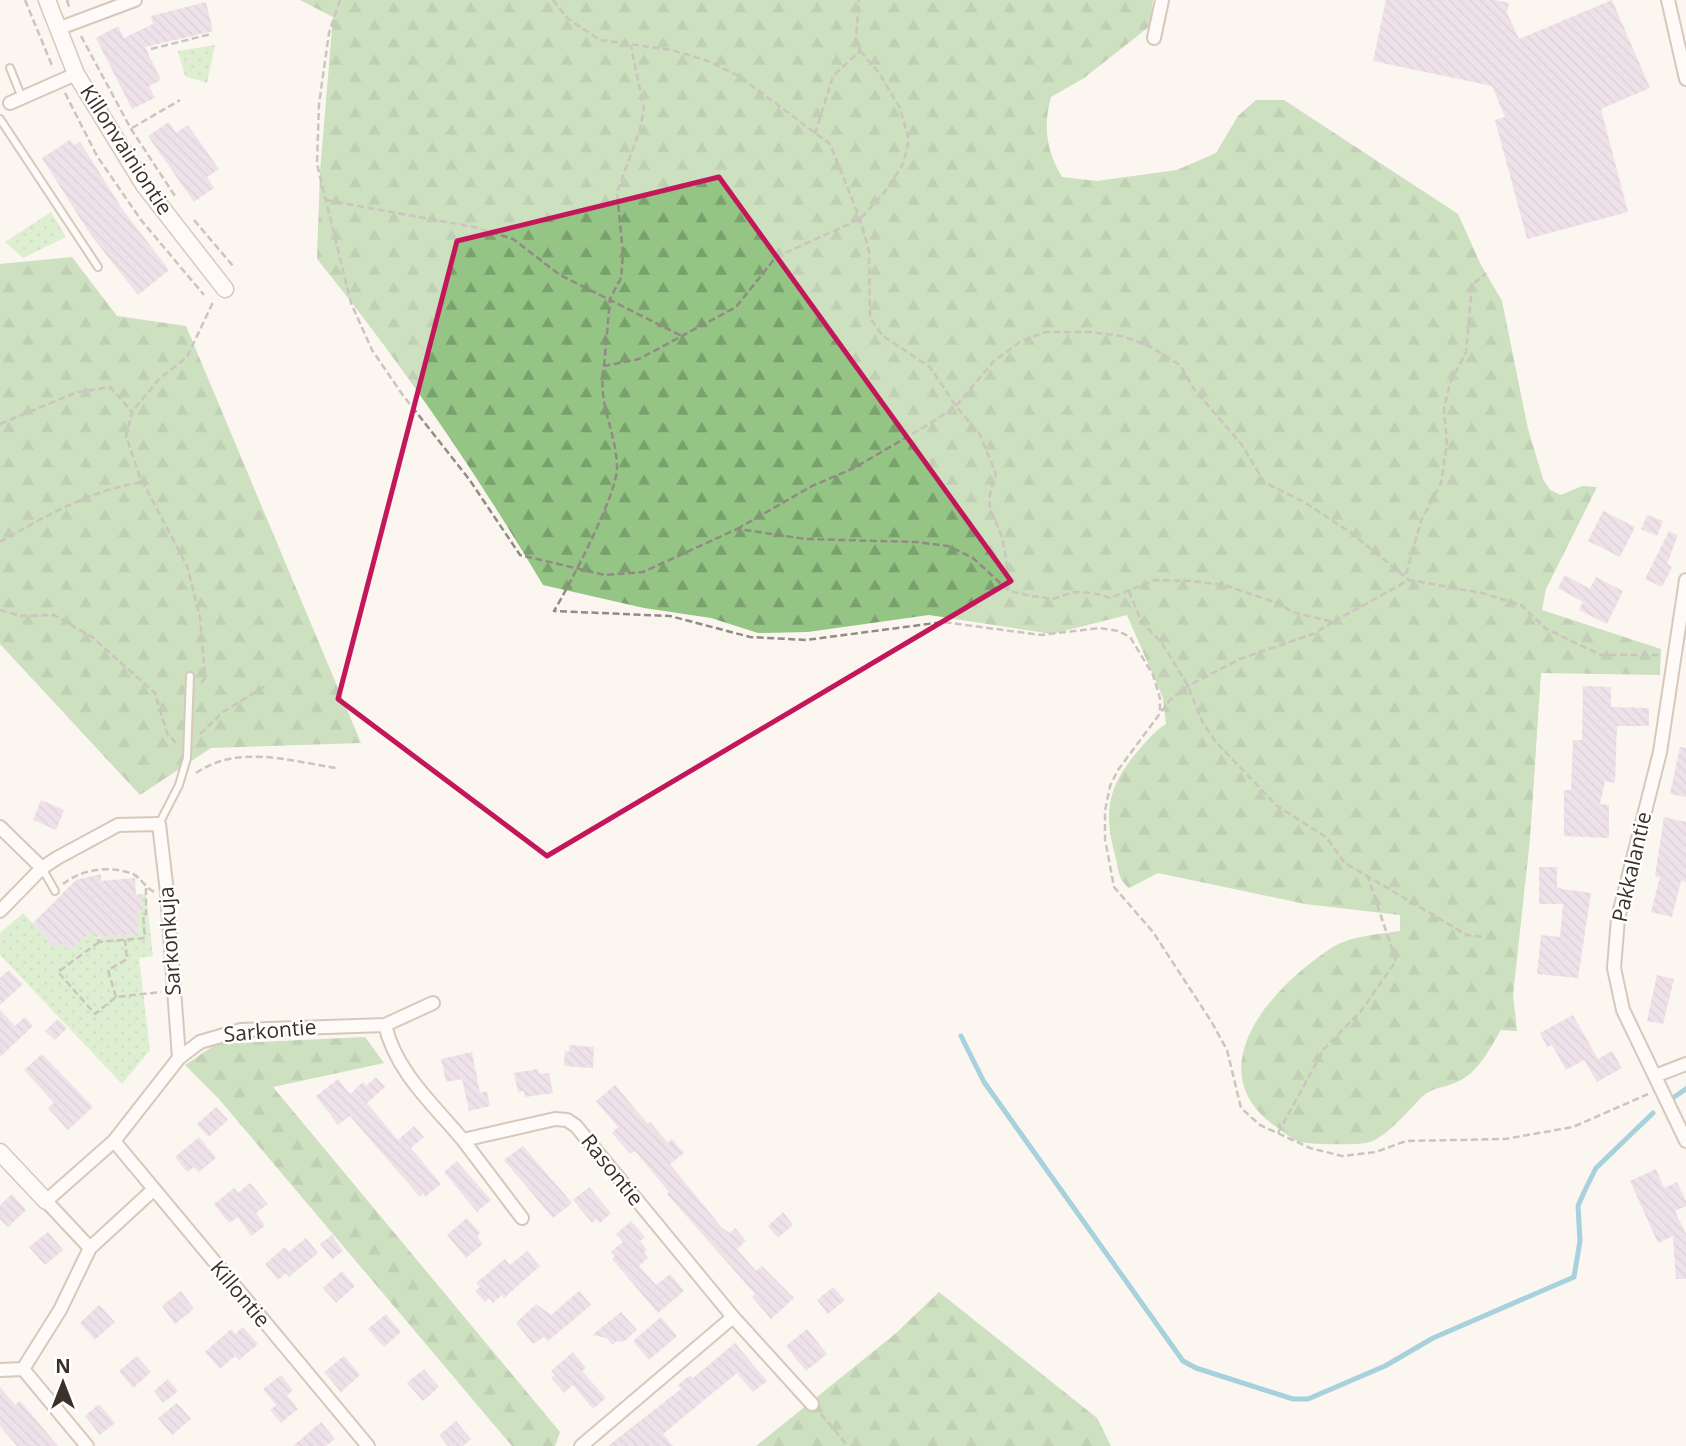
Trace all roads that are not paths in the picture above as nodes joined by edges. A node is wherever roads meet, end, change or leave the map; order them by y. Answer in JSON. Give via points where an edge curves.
{"nodes":[{"id":1,"x":47,"y":0,"type":"edge"},
{"id":2,"x":135,"y":0,"type":"edge"},
{"id":3,"x":1162,"y":0,"type":"edge"},
{"id":4,"x":1668,"y":0,"type":"edge"},
{"id":5,"x":67,"y":25,"type":"junction"},
{"id":6,"x":1154,"y":38,"type":"dead end"},
{"id":7,"x":10,"y":68,"type":"dead end"},
{"id":8,"x":76,"y":74,"type":"junction"},
{"id":9,"x":1686,"y":79,"type":"edge"},
{"id":10,"x":16,"y":101,"type":"joint"},
{"id":11,"x":0,"y":120,"type":"edge"},
{"id":12,"x":98,"y":267,"type":"dead end"},
{"id":13,"x":221,"y":283,"type":"road end"},
{"id":14,"x":1686,"y":580,"type":"edge"},
{"id":15,"x":1683,"y":609,"type":"edge"},
{"id":16,"x":190,"y":677,"type":"dead end"},
{"id":17,"x":159,"y":824,"type":"junction"},
{"id":18,"x":0,"y":827,"type":"edge"},
{"id":19,"x":42,"y":868,"type":"junction"},
{"id":20,"x":55,"y":891,"type":"road end"},
{"id":21,"x":0,"y":911,"type":"edge"},
{"id":22,"x":433,"y":1003,"type":"dead end"},
{"id":23,"x":385,"y":1025,"type":"junction"},
{"id":24,"x":179,"y":1058,"type":"junction"},
{"id":25,"x":1686,"y":1064,"type":"edge"},
{"id":26,"x":1655,"y":1076,"type":"junction"},
{"id":27,"x":463,"y":1140,"type":"junction"},
{"id":28,"x":114,"y":1141,"type":"junction"},
{"id":29,"x":1686,"y":1141,"type":"edge"},
{"id":30,"x":0,"y":1152,"type":"edge"},
{"id":31,"x":153,"y":1190,"type":"junction"},
{"id":32,"x":46,"y":1201,"type":"junction"},
{"id":33,"x":522,"y":1218,"type":"dead end"},
{"id":34,"x":90,"y":1248,"type":"junction"},
{"id":35,"x":733,"y":1317,"type":"junction"},
{"id":36,"x":23,"y":1369,"type":"junction"},
{"id":37,"x":0,"y":1370,"type":"edge"},
{"id":38,"x":811,"y":1404,"type":"road end"},
{"id":39,"x":87,"y":1446,"type":"edge"},
{"id":40,"x":368,"y":1446,"type":"edge"},
{"id":41,"x":581,"y":1446,"type":"edge"}],
"edges":[{"from":1,"to":5,"type":"street","name":"Killonvainiontie"},
{"from":2,"to":5,"type":"street"},
{"from":3,"to":6,"type":"street"},
{"from":4,"to":9,"type":"street"},
{"from":5,"to":8,"type":"street","name":"Killonvainiontie"},
{"from":7,"to":10,"type":"lane"},
{"from":8,"to":10,"type":"street"},
{"from":8,"to":13,"type":"street","name":"Killonvainiontie","via":[[144,186]]},
{"from":11,"to":12,"type":"lane"},
{"from":14,"to":15,"type":"street","name":"Pakkalantie"},
{"from":15,"to":26,"type":"street","name":"Pakkalantie","via":[[1660,752],[1618,918],[1614,968],[1623,1010]]},
{"from":16,"to":17,"type":"lane","via":[[187,758]]},
{"from":17,"to":19,"type":"street","via":[[118,825]]},
{"from":17,"to":24,"type":"street","name":"Sarkonkuja"},
{"from":18,"to":19,"type":"street"},
{"from":19,"to":20,"type":"lane"},
{"from":19,"to":21,"type":"street"},
{"from":22,"to":23,"type":"street","name":"Sarkontie"},
{"from":23,"to":24,"type":"street","name":"Sarkontie","via":[[241,1030],[200,1042]]},
{"from":23,"to":27,"type":"street","via":[[402,1069]]},
{"from":24,"to":28,"type":"street","name":"Sarkontie"},
{"from":25,"to":26,"type":"street"},
{"from":26,"to":29,"type":"street","name":"Pakkalantie"},
{"from":27,"to":33,"type":"street"},
{"from":27,"to":35,"type":"street","name":"Rasontie","via":[[567,1120]]},
{"from":28,"to":31,"type":"street","name":"Killontie"},
{"from":28,"to":32,"type":"street","name":"Sarkontie"},
{"from":30,"to":32,"type":"street"},
{"from":31,"to":34,"type":"street"},
{"from":31,"to":40,"type":"street","name":"Killontie"},
{"from":32,"to":34,"type":"street"},
{"from":34,"to":36,"type":"street","via":[[60,1310]]},
{"from":35,"to":38,"type":"street","name":"Rasontie"},
{"from":35,"to":41,"type":"street"},
{"from":36,"to":37,"type":"street"},
{"from":36,"to":39,"type":"street"}]}
